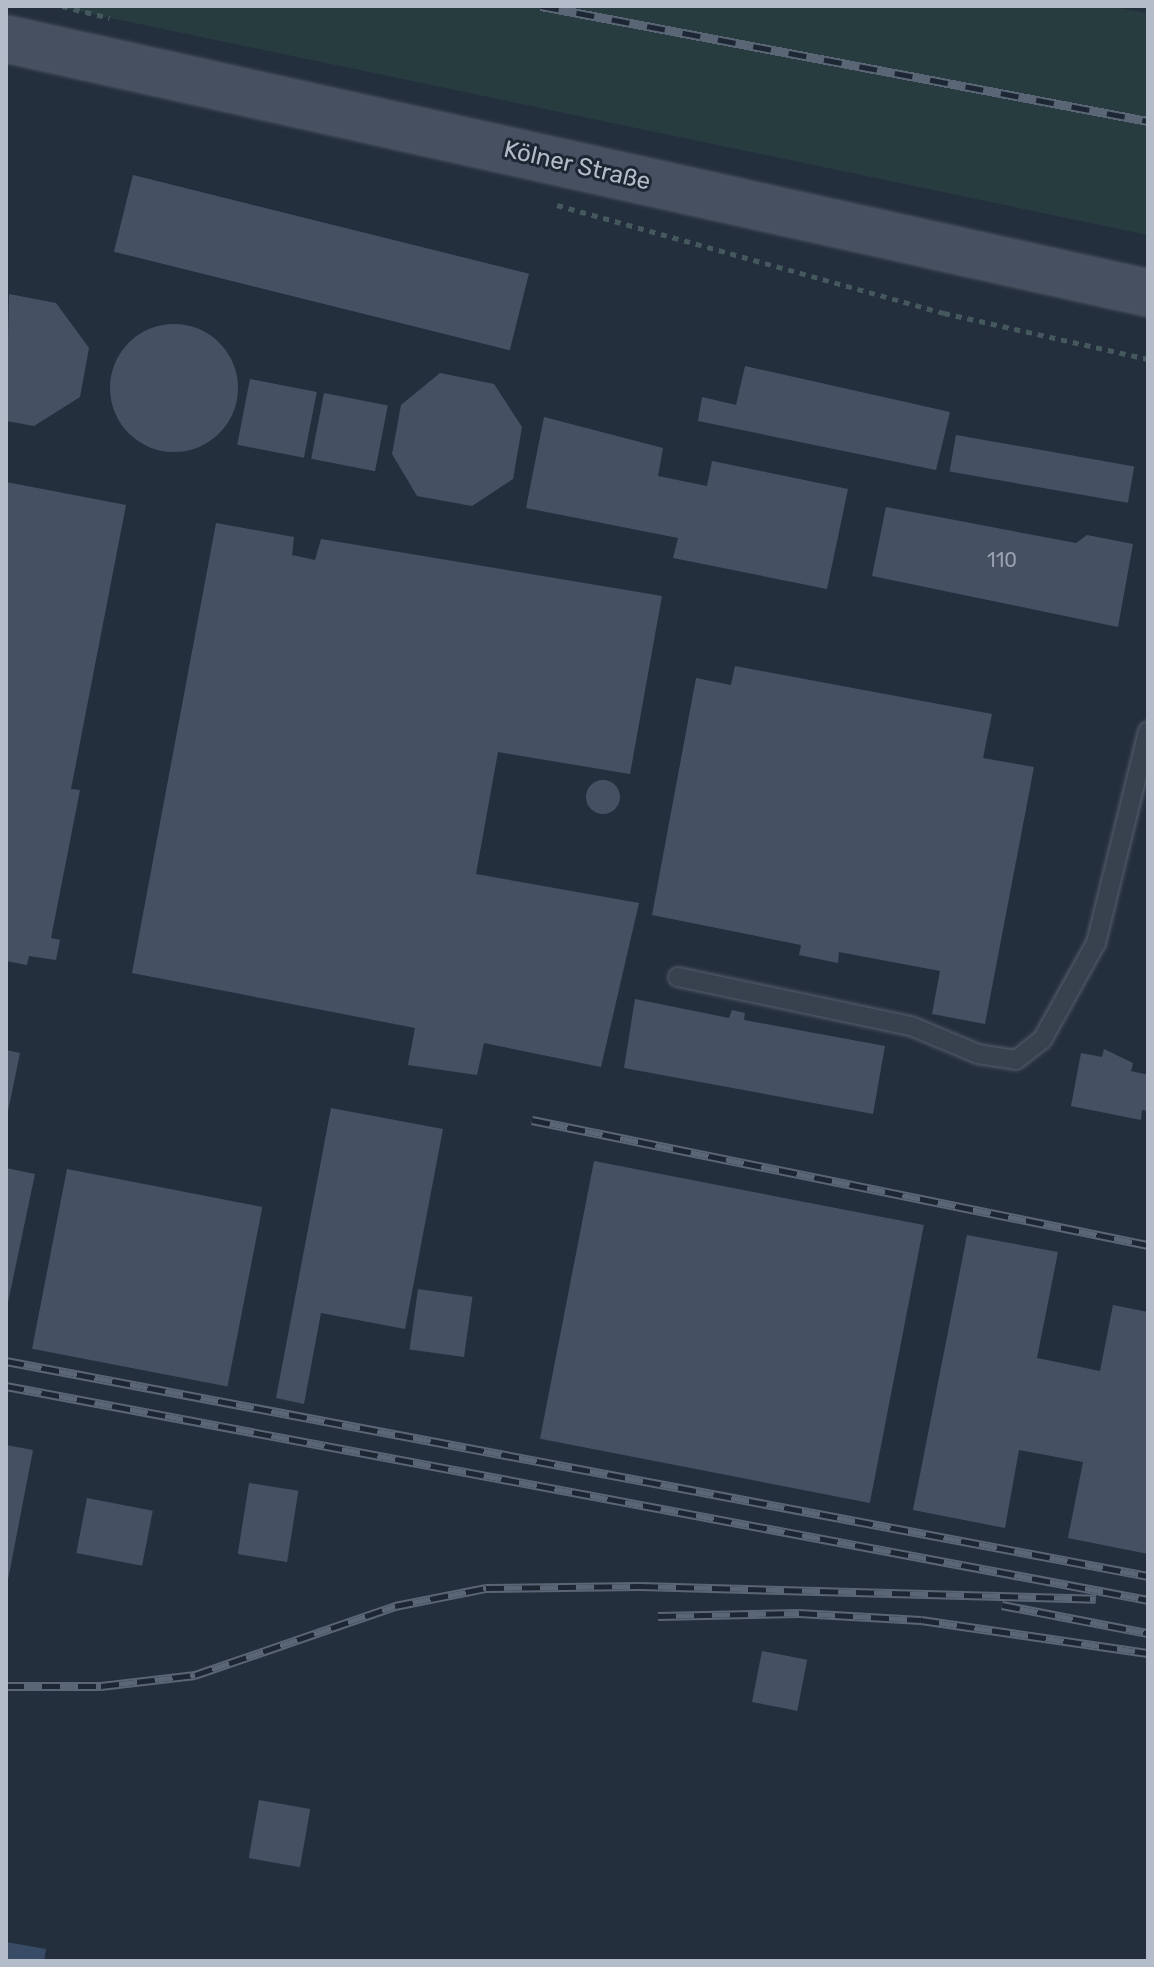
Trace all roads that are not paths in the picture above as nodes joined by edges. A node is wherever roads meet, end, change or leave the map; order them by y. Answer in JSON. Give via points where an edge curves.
{"nodes":[{"id":1,"x":6,"y":39,"type":"edge"},
{"id":2,"x":1148,"y":293,"type":"edge"},
{"id":3,"x":1148,"y":731,"type":"edge"},
{"id":4,"x":678,"y":977,"type":"dead end"}],
"edges":[{"from":1,"to":2,"type":"main road","name":"Kölner Straße"},
{"from":3,"to":4,"type":"lane","via":[[1096,943],[1042,1040],[1016,1060],[978,1054],[911,1026]]}]}
